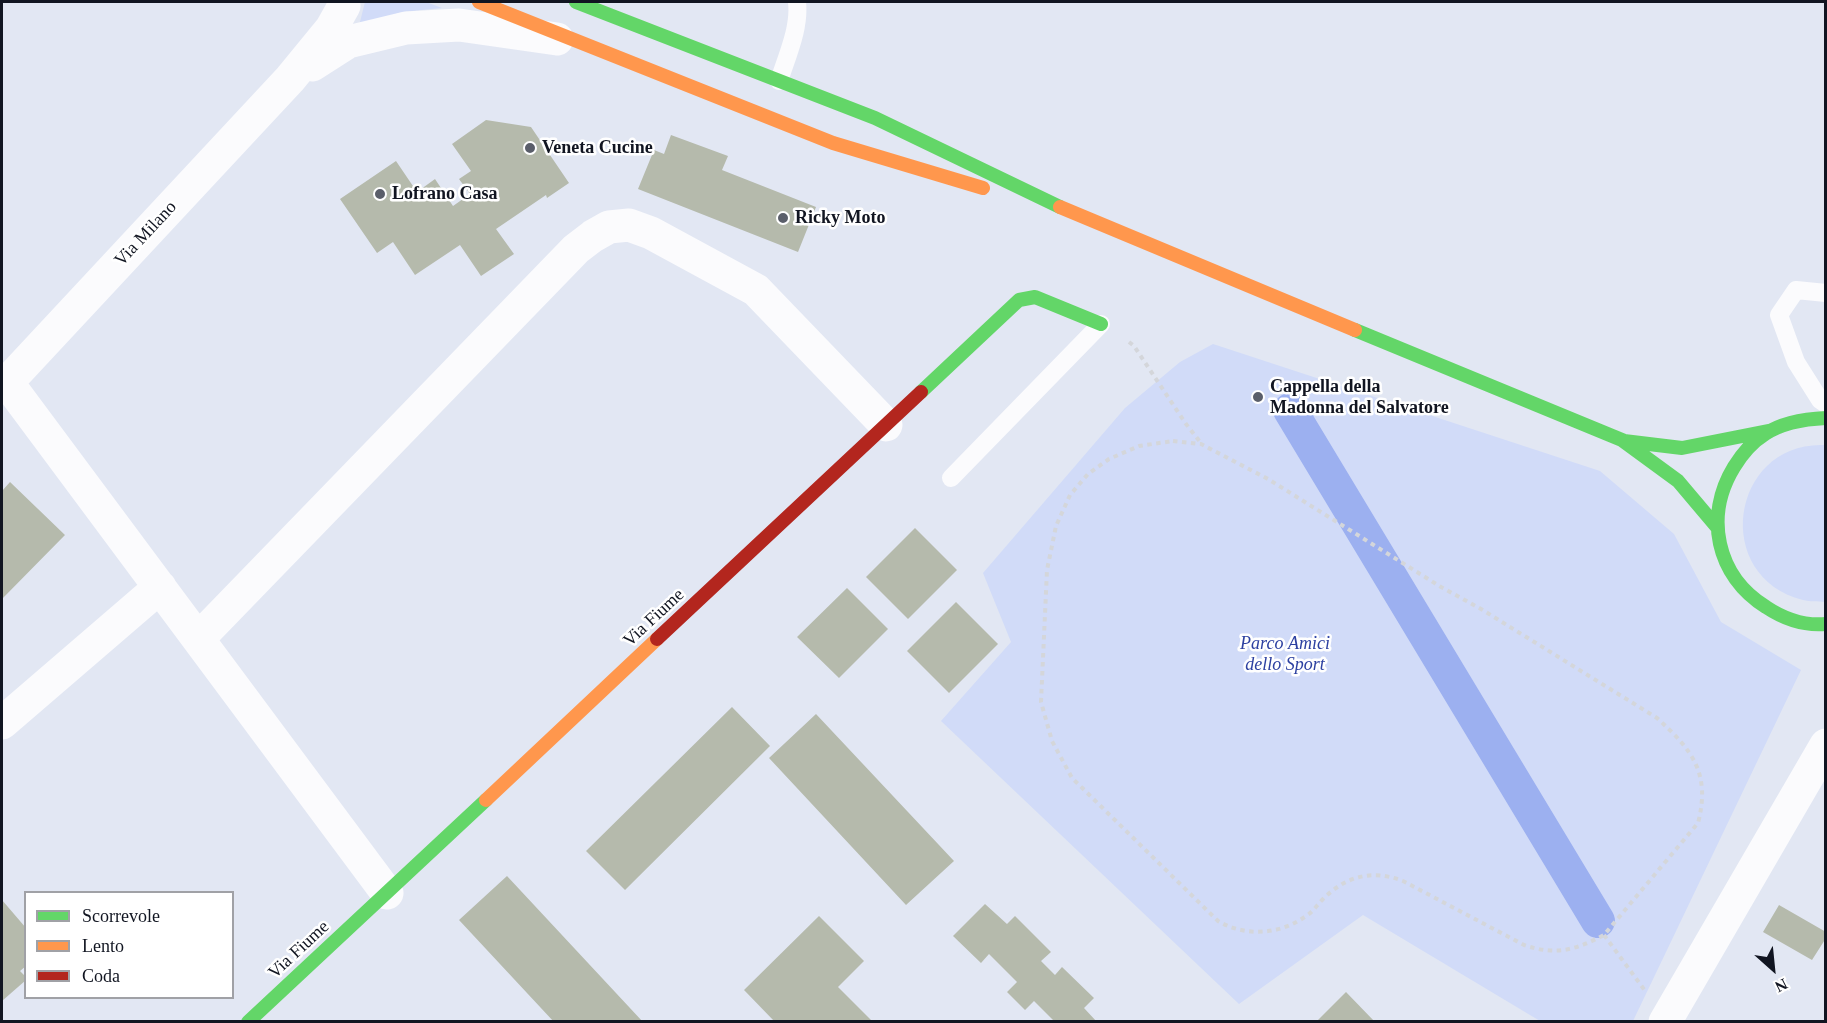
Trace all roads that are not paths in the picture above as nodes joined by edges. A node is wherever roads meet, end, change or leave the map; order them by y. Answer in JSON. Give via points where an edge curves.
{"nodes":[{"id":1,"x":343,"y":2,"type":"edge"},
{"id":2,"x":479,"y":2,"type":"edge"},
{"id":3,"x":576,"y":2,"type":"edge"},
{"id":4,"x":797,"y":2,"type":"edge"},
{"id":5,"x":589,"y":5,"type":"edge"},
{"id":6,"x":584,"y":43,"type":"junction"},
{"id":7,"x":290,"y":79,"type":"junction"},
{"id":8,"x":779,"y":81,"type":"junction"},
{"id":9,"x":1086,"y":219,"type":"junction"},
{"id":10,"x":1826,"y":293,"type":"edge"},
{"id":11,"x":1101,"y":324,"type":"joint"},
{"id":12,"x":4,"y":385,"type":"edge"},
{"id":13,"x":1826,"y":404,"type":"edge"},
{"id":14,"x":1826,"y":418,"type":"edge"},
{"id":15,"x":886,"y":425,"type":"junction"},
{"id":16,"x":1770,"y":430,"type":"junction"},
{"id":17,"x":1622,"y":440,"type":"junction"},
{"id":18,"x":951,"y":478,"type":"dead end"},
{"id":19,"x":1716,"y":526,"type":"junction"},
{"id":20,"x":160,"y":587,"type":"junction"},
{"id":21,"x":1826,"y":624,"type":"edge"},
{"id":22,"x":198,"y":639,"type":"junction"},
{"id":23,"x":2,"y":723,"type":"edge"},
{"id":24,"x":1826,"y":745,"type":"edge"},
{"id":25,"x":387,"y":893,"type":"junction"},
{"id":26,"x":1665,"y":1021,"type":"edge"},
{"id":27,"x":248,"y":1022,"type":"edge"}],
"edges":[{"from":1,"to":7,"type":"street","via":[[331,29]]},
{"from":2,"to":6,"type":"main road"},
{"from":3,"to":5,"type":"main road"},
{"from":4,"to":8,"type":"lane","via":[[796,28]]},
{"from":5,"to":8,"type":"main road"},
{"from":6,"to":7,"type":"street","via":[[459,25],[406,28],[348,42]]},
{"from":6,"to":9,"type":"main road","via":[[833,143]]},
{"from":7,"to":12,"type":"street","name":"Via Milano"},
{"from":8,"to":9,"type":"main road","via":[[874,118]]},
{"from":9,"to":17,"type":"main road"},
{"from":10,"to":13,"type":"lane","via":[[1797,290],[1779,315],[1796,362]]},
{"from":11,"to":15,"type":"main road","name":"Via Fiume","via":[[1035,297],[1019,300]]},
{"from":11,"to":18,"type":"lane"},
{"from":12,"to":20,"type":"street"},
{"from":14,"to":16,"type":"main road","via":[[1797,420]]},
{"from":15,"to":22,"type":"street","via":[[756,290],[651,233],[629,225],[609,227],[576,249]]},
{"from":15,"to":25,"type":"main road","name":"Via Fiume"},
{"from":16,"to":17,"type":"main road","via":[[1682,448]]},
{"from":16,"to":19,"type":"main road","via":[[1747,448],[1730,470],[1719,497]]},
{"from":17,"to":19,"type":"main road","via":[[1678,481]]},
{"from":19,"to":21,"type":"main road","via":[[1722,557],[1737,584],[1760,606],[1788,620]]},
{"from":20,"to":22,"type":"street"},
{"from":20,"to":23,"type":"street"},
{"from":22,"to":25,"type":"street"},
{"from":24,"to":26,"type":"street"},
{"from":25,"to":27,"type":"main road","name":"Via Fiume"}]}
